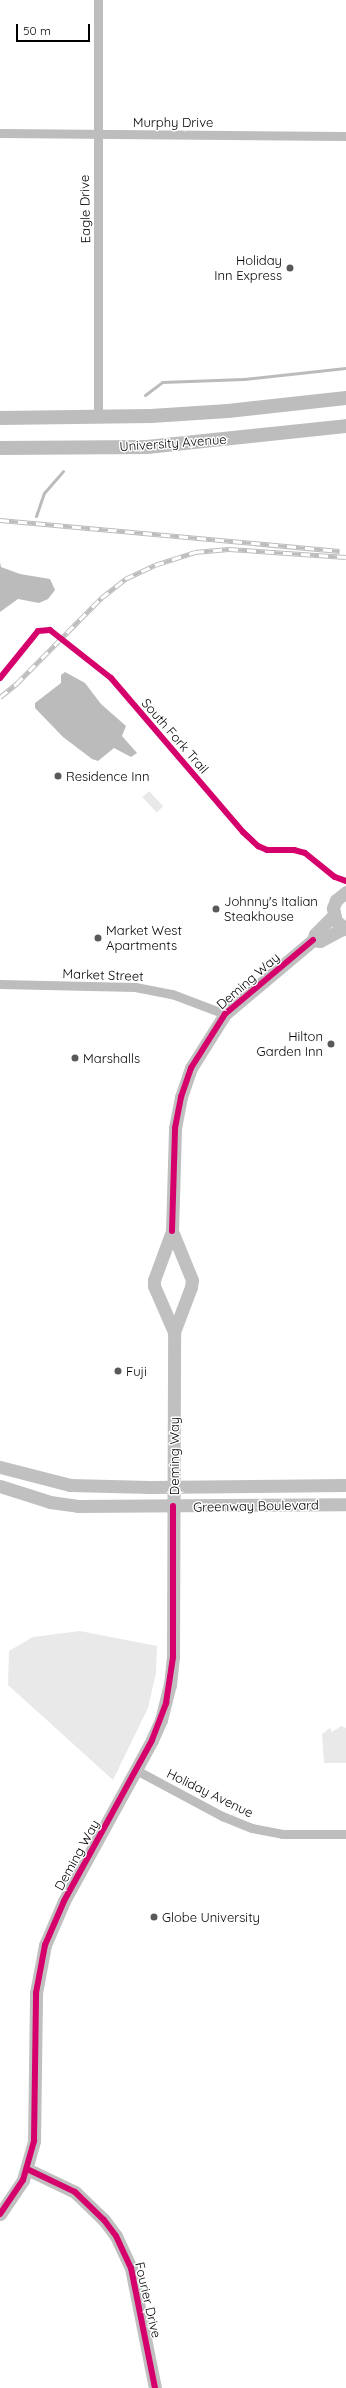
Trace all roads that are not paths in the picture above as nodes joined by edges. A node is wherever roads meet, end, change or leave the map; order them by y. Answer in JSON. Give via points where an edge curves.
{"nodes":[{"id":1,"x":98,"y":0,"type":"edge"},
{"id":2,"x":0,"y":133,"type":"edge"},
{"id":3,"x":98,"y":135,"type":"junction"},
{"id":4,"x":346,"y":136,"type":"edge"},
{"id":5,"x":346,"y":398,"type":"edge"},
{"id":6,"x":98,"y":417,"type":"junction"},
{"id":7,"x":0,"y":418,"type":"edge"},
{"id":8,"x":346,"y":426,"type":"edge"},
{"id":9,"x":0,"y":448,"type":"edge"},
{"id":10,"x":346,"y":892,"type":"edge"},
{"id":11,"x":334,"y":915,"type":"junction"},
{"id":12,"x":345,"y":929,"type":"edge"},
{"id":13,"x":313,"y":940,"type":"junction"},
{"id":14,"x":0,"y":984,"type":"edge"},
{"id":15,"x":224,"y":1014,"type":"junction"},
{"id":16,"x":172,"y":1231,"type":"junction"},
{"id":17,"x":174,"y":1332,"type":"junction"},
{"id":18,"x":0,"y":1467,"type":"edge"},
{"id":19,"x":346,"y":1485,"type":"edge"},
{"id":20,"x":0,"y":1486,"type":"edge"},
{"id":21,"x":173,"y":1487,"type":"junction"},
{"id":22,"x":346,"y":1504,"type":"edge"},
{"id":23,"x":173,"y":1506,"type":"junction"},
{"id":24,"x":136,"y":1770,"type":"junction"},
{"id":25,"x":346,"y":1834,"type":"edge"},
{"id":26,"x":27,"y":2169,"type":"junction"},
{"id":27,"x":0,"y":2214,"type":"edge"},
{"id":28,"x":155,"y":2388,"type":"edge"}],
"edges":[{"from":1,"to":3,"type":"street","name":"Eagle Drive"},
{"from":2,"to":3,"type":"street","name":"Murphy Drive"},
{"from":3,"to":4,"type":"street","name":"Murphy Drive"},
{"from":3,"to":6,"type":"street","name":"Eagle Drive"},
{"from":5,"to":6,"type":"main road","via":[[228,411]]},
{"from":6,"to":7,"type":"main road"},
{"from":8,"to":9,"type":"main road","name":"University Avenue","via":[[147,447]]},
{"from":10,"to":11,"type":"street","via":[[336,900]]},
{"from":11,"to":12,"type":"street"},
{"from":11,"to":13,"type":"street","name":"Deming Way","via":[[315,934]]},
{"from":12,"to":13,"type":"street","name":"Deming Way","via":[[320,941]]},
{"from":13,"to":15,"type":"street","name":"Deming Way"},
{"from":14,"to":15,"type":"street","name":"Market Street","via":[[135,987],[172,994]]},
{"from":15,"to":16,"type":"street","name":"Deming Way","via":[[191,1068],[180,1102],[174,1138]]},
{"from":16,"to":17,"type":"street","name":"Deming Way","via":[[154,1286]]},
{"from":16,"to":17,"type":"street","name":"Deming Way","via":[[192,1280]]},
{"from":17,"to":21,"type":"street","name":"Deming Way"},
{"from":18,"to":21,"type":"street","name":"Greenway Boulevard","via":[[70,1485]]},
{"from":19,"to":21,"type":"street","name":"Greenway Boulevard"},
{"from":20,"to":23,"type":"street","name":"Greenway Boulevard","via":[[50,1502],[78,1506]]},
{"from":21,"to":23,"type":"street","name":"Deming Way"},
{"from":22,"to":23,"type":"street","name":"Greenway Boulevard"},
{"from":23,"to":24,"type":"street","name":"Deming Way","via":[[173,1657],[170,1685],[161,1720]]},
{"from":24,"to":25,"type":"street","name":"Holiday Avenue","via":[[222,1816],[252,1828],[282,1834]]},
{"from":24,"to":26,"type":"street","name":"Deming Way","via":[[64,1900],[43,1950],[36,1993],[35,2128]]},
{"from":26,"to":27,"type":"street","name":"Deming Way","via":[[12,2198]]},
{"from":26,"to":28,"type":"street","name":"Fourier Drive","via":[[75,2192],[104,2220],[116,2236],[133,2274]]}]}
